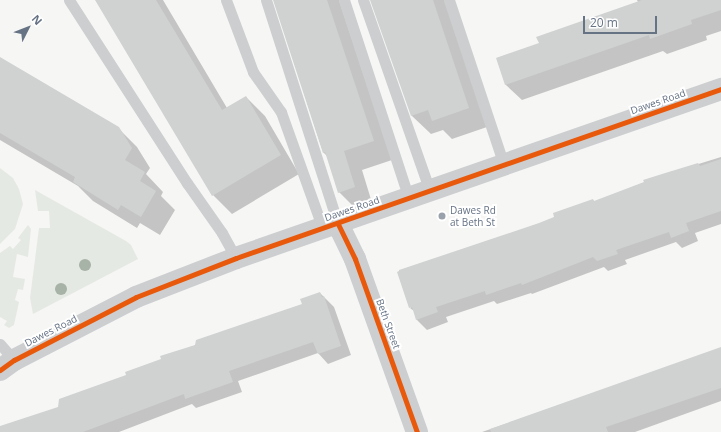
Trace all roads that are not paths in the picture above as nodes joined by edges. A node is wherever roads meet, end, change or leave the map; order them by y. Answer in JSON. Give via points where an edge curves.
{"nodes":[{"id":1,"x":69,"y":0,"type":"edge"},
{"id":2,"x":226,"y":0,"type":"edge"},
{"id":3,"x":266,"y":0,"type":"edge"},
{"id":4,"x":344,"y":0,"type":"edge"},
{"id":5,"x":363,"y":0,"type":"edge"},
{"id":6,"x":449,"y":0,"type":"edge"},
{"id":7,"x":721,"y":89,"type":"edge"},
{"id":8,"x":504,"y":165,"type":"junction"},
{"id":9,"x":430,"y":191,"type":"junction"},
{"id":10,"x":409,"y":199,"type":"junction"},
{"id":11,"x":330,"y":226,"type":"junction"},
{"id":12,"x":236,"y":258,"type":"junction"},
{"id":13,"x":0,"y":344,"type":"edge"},
{"id":14,"x":7,"y":365,"type":"edge"},
{"id":15,"x":418,"y":432,"type":"edge"}],
"edges":[{"from":1,"to":12,"type":"lane"},
{"from":2,"to":11,"type":"lane","via":[[253,72],[281,112]]},
{"from":3,"to":11,"type":"lane"},
{"from":4,"to":10,"type":"lane"},
{"from":5,"to":9,"type":"lane"},
{"from":6,"to":8,"type":"lane"},
{"from":7,"to":8,"type":"street","name":"Dawes Road"},
{"from":8,"to":9,"type":"street","name":"Dawes Road"},
{"from":9,"to":10,"type":"street","name":"Dawes Road"},
{"from":10,"to":11,"type":"street","name":"Dawes Road"},
{"from":11,"to":12,"type":"street","name":"Dawes Road"},
{"from":11,"to":15,"type":"street","name":"Beth Street","via":[[355,259]]},
{"from":12,"to":14,"type":"street","name":"Dawes Road","via":[[136,297]]},
{"from":13,"to":14,"type":"lane"}]}
